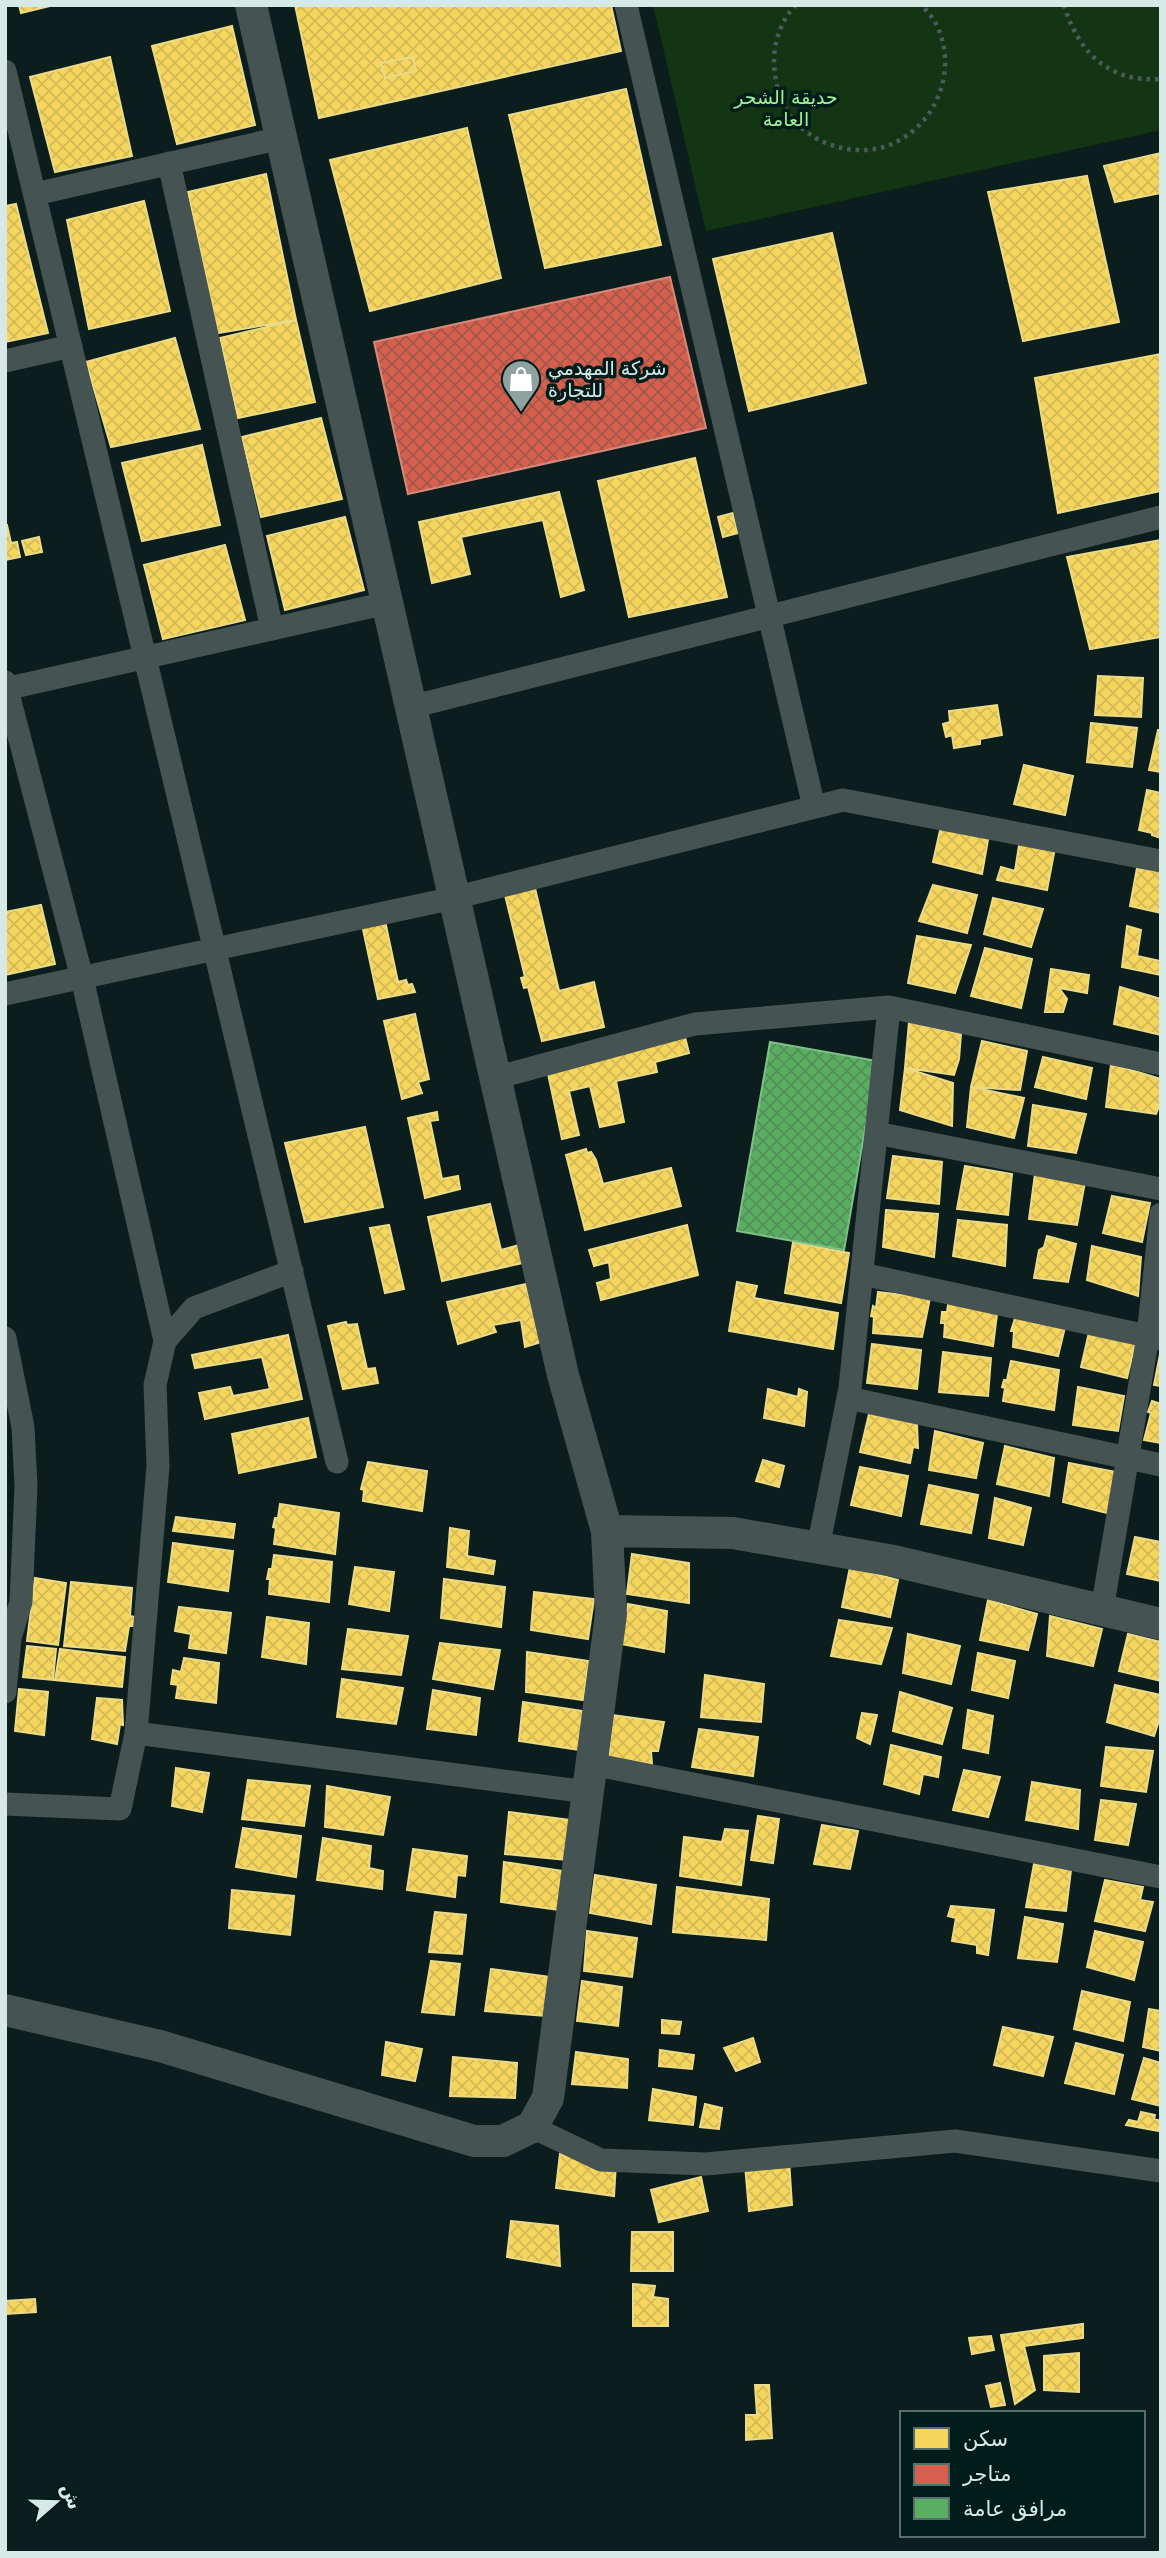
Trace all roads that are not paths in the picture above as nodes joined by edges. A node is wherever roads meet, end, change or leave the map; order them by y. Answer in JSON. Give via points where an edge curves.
{"nodes":[{"id":1,"x":251,"y":5,"type":"edge"},
{"id":2,"x":626,"y":5,"type":"edge"},
{"id":3,"x":5,"y":71,"type":"edge"},
{"id":4,"x":281,"y":138,"type":"junction"},
{"id":5,"x":169,"y":163,"type":"junction"},
{"id":6,"x":35,"y":194,"type":"junction"},
{"id":7,"x":71,"y":346,"type":"junction"},
{"id":8,"x":5,"y":361,"type":"edge"},
{"id":9,"x":1161,"y":517,"type":"edge"},
{"id":10,"x":387,"y":603,"type":"junction"},
{"id":11,"x":768,"y":617,"type":"junction"},
{"id":12,"x":272,"y":629,"type":"junction"},
{"id":13,"x":145,"y":658,"type":"junction"},
{"id":14,"x":6,"y":687,"type":"edge"},
{"id":15,"x":411,"y":707,"type":"junction"},
{"id":16,"x":814,"y":807,"type":"junction"},
{"id":17,"x":1161,"y":861,"type":"edge"},
{"id":18,"x":454,"y":898,"type":"junction"},
{"id":19,"x":215,"y":951,"type":"junction"},
{"id":20,"x":82,"y":978,"type":"junction"},
{"id":21,"x":5,"y":994,"type":"edge"},
{"id":22,"x":889,"y":1007,"type":"junction"},
{"id":23,"x":1161,"y":1064,"type":"edge"},
{"id":24,"x":495,"y":1078,"type":"junction"},
{"id":25,"x":876,"y":1133,"type":"junction"},
{"id":26,"x":1161,"y":1189,"type":"edge"},
{"id":27,"x":1161,"y":1214,"type":"edge"},
{"id":28,"x":292,"y":1271,"type":"junction"},
{"id":29,"x":862,"y":1274,"type":"junction"},
{"id":30,"x":1154,"y":1337,"type":"edge"},
{"id":31,"x":5,"y":1338,"type":"edge"},
{"id":32,"x":165,"y":1341,"type":"junction"},
{"id":33,"x":848,"y":1398,"type":"junction"},
{"id":34,"x":1128,"y":1458,"type":"junction"},
{"id":35,"x":337,"y":1462,"type":"dead end"},
{"id":36,"x":1161,"y":1465,"type":"edge"},
{"id":37,"x":607,"y":1531,"type":"junction"},
{"id":38,"x":818,"y":1548,"type":"junction"},
{"id":39,"x":1102,"y":1610,"type":"junction"},
{"id":40,"x":1161,"y":1624,"type":"edge"},
{"id":41,"x":5,"y":1692,"type":"edge"},
{"id":42,"x":136,"y":1733,"type":"junction"},
{"id":43,"x":590,"y":1778,"type":"junction"},
{"id":44,"x":5,"y":1804,"type":"edge"},
{"id":45,"x":1161,"y":1877,"type":"edge"},
{"id":46,"x":5,"y":2010,"type":"edge"},
{"id":47,"x":532,"y":2127,"type":"junction"},
{"id":48,"x":1161,"y":2171,"type":"edge"}],
"edges":[{"from":1,"to":4,"type":"street"},
{"from":2,"to":11,"type":"street"},
{"from":3,"to":6,"type":"street"},
{"from":4,"to":5,"type":"street"},
{"from":4,"to":10,"type":"street"},
{"from":5,"to":6,"type":"street"},
{"from":5,"to":12,"type":"street"},
{"from":6,"to":7,"type":"street"},
{"from":7,"to":8,"type":"street"},
{"from":7,"to":13,"type":"street"},
{"from":9,"to":11,"type":"street"},
{"from":10,"to":12,"type":"street"},
{"from":10,"to":15,"type":"street"},
{"from":11,"to":15,"type":"street"},
{"from":11,"to":16,"type":"street"},
{"from":12,"to":13,"type":"street"},
{"from":13,"to":14,"type":"street"},
{"from":13,"to":19,"type":"street"},
{"from":14,"to":20,"type":"street"},
{"from":15,"to":18,"type":"street"},
{"from":16,"to":17,"type":"street","via":[[843,800]]},
{"from":16,"to":18,"type":"street"},
{"from":18,"to":19,"type":"street"},
{"from":18,"to":24,"type":"street"},
{"from":19,"to":20,"type":"street"},
{"from":19,"to":28,"type":"street"},
{"from":20,"to":21,"type":"street"},
{"from":20,"to":32,"type":"street"},
{"from":22,"to":23,"type":"street"},
{"from":22,"to":24,"type":"street","via":[[695,1024]]},
{"from":22,"to":25,"type":"street"},
{"from":24,"to":37,"type":"street","via":[[563,1375]]},
{"from":25,"to":26,"type":"street"},
{"from":25,"to":29,"type":"street"},
{"from":27,"to":30,"type":"street"},
{"from":28,"to":32,"type":"street","via":[[194,1308]]},
{"from":28,"to":35,"type":"street"},
{"from":29,"to":30,"type":"street"},
{"from":29,"to":33,"type":"street"},
{"from":30,"to":34,"type":"street"},
{"from":31,"to":41,"type":"street","via":[[23,1427],[26,1486],[21,1602],[10,1638]]},
{"from":32,"to":42,"type":"street","via":[[155,1385],[158,1466]]},
{"from":33,"to":34,"type":"street"},
{"from":33,"to":38,"type":"street"},
{"from":34,"to":36,"type":"street"},
{"from":34,"to":39,"type":"street"},
{"from":37,"to":38,"type":"street","via":[[733,1533]]},
{"from":37,"to":43,"type":"street","via":[[611,1614]]},
{"from":38,"to":39,"type":"street","via":[[894,1560]]},
{"from":39,"to":40,"type":"street"},
{"from":42,"to":43,"type":"street"},
{"from":42,"to":44,"type":"street","via":[[120,1809]]},
{"from":43,"to":45,"type":"street"},
{"from":43,"to":47,"type":"street","via":[[548,2098]]},
{"from":46,"to":47,"type":"street","via":[[160,2046],[474,2141],[503,2141]]},
{"from":47,"to":48,"type":"street","via":[[601,2160],[706,2164],[955,2141]]}]}
